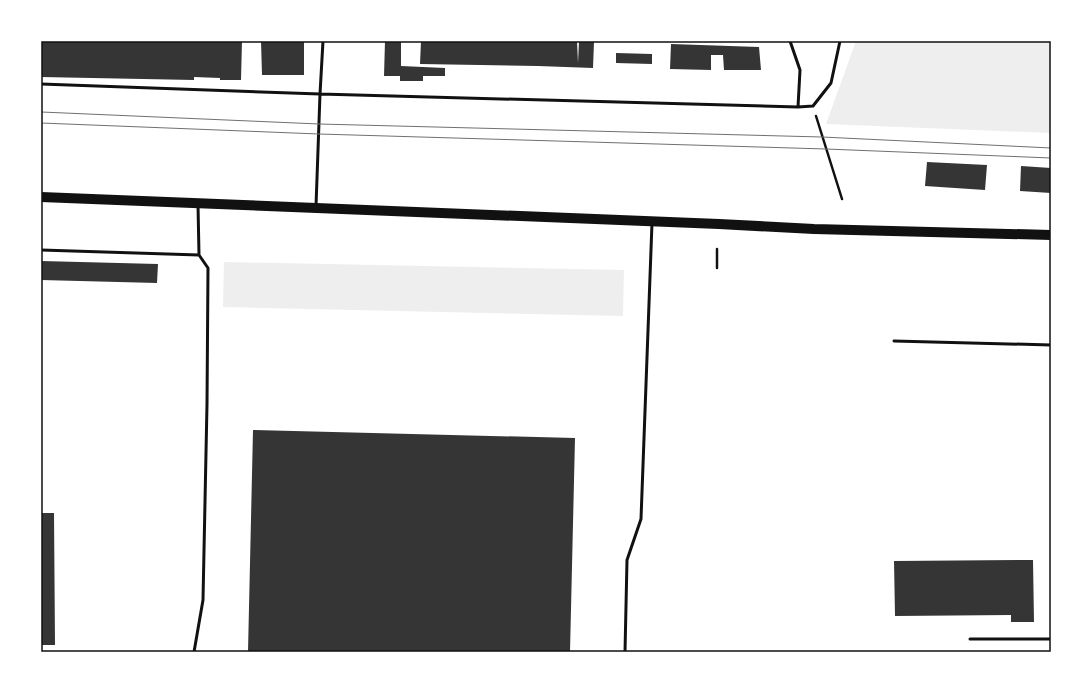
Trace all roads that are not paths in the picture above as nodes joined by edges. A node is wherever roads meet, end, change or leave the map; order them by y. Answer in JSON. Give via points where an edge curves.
{"nodes":[{"id":1,"x":323,"y":41,"type":"edge"},
{"id":2,"x":790,"y":41,"type":"edge"},
{"id":3,"x":840,"y":41,"type":"edge"},
{"id":4,"x":41,"y":84,"type":"edge"},
{"id":5,"x":320,"y":94,"type":"junction"},
{"id":6,"x":798,"y":107,"type":"junction"},
{"id":7,"x":41,"y":197,"type":"edge"},
{"id":8,"x":198,"y":203,"type":"junction"},
{"id":9,"x":316,"y":207,"type":"junction"},
{"id":10,"x":652,"y":221,"type":"junction"},
{"id":11,"x":1051,"y":235,"type":"edge"},
{"id":12,"x":41,"y":250,"type":"edge"},
{"id":13,"x":199,"y":255,"type":"junction"},
{"id":14,"x":894,"y":341,"type":"dead end"},
{"id":15,"x":1051,"y":345,"type":"edge"},
{"id":16,"x":970,"y":639,"type":"dead end"},
{"id":17,"x":1051,"y":639,"type":"edge"},
{"id":18,"x":194,"y":652,"type":"edge"},
{"id":19,"x":625,"y":652,"type":"edge"}],
"edges":[{"from":1,"to":5,"type":"lane"},
{"from":2,"to":6,"type":"lane","via":[[800,70]]},
{"from":3,"to":6,"type":"lane","via":[[830,83],[813,106]]},
{"from":4,"to":5,"type":"lane"},
{"from":5,"to":6,"type":"lane"},
{"from":5,"to":9,"type":"lane"},
{"from":7,"to":8,"type":"main road"},
{"from":8,"to":9,"type":"main road"},
{"from":8,"to":13,"type":"lane"},
{"from":9,"to":10,"type":"main road"},
{"from":10,"to":11,"type":"main road","via":[[814,229]]},
{"from":10,"to":19,"type":"lane","via":[[640,519],[626,560]]},
{"from":12,"to":13,"type":"lane"},
{"from":13,"to":18,"type":"lane","via":[[208,268],[207,396],[203,600]]},
{"from":14,"to":15,"type":"lane"},
{"from":16,"to":17,"type":"lane"}]}
